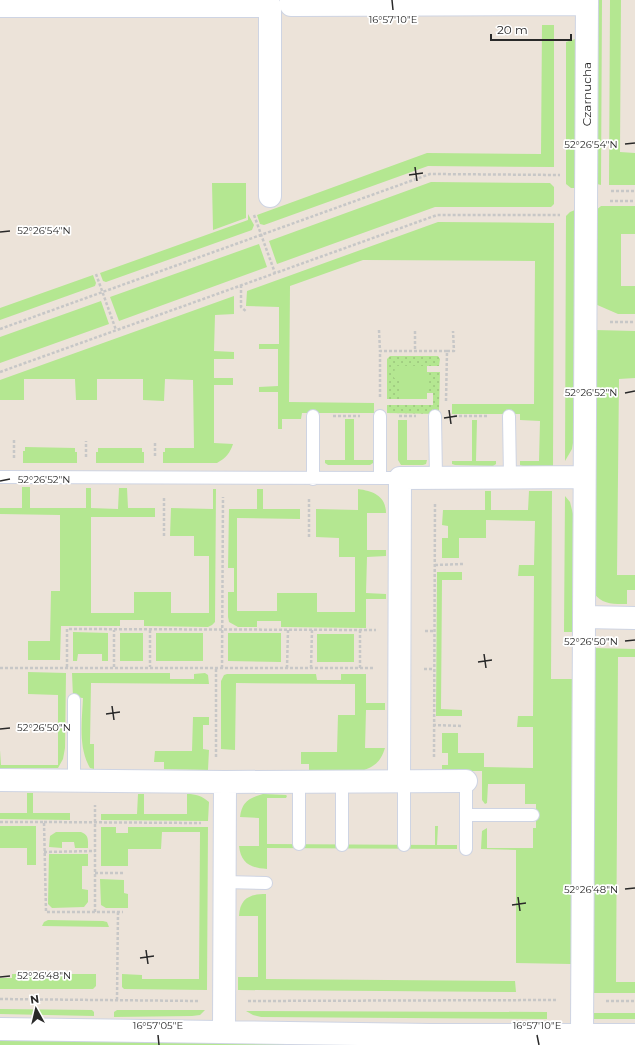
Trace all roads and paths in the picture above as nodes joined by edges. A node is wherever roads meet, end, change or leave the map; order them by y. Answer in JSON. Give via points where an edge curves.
{"nodes":[{"id":1,"x":291,"y":0,"type":"edge"},
{"id":2,"x":587,"y":2,"type":"edge"},
{"id":3,"x":270,"y":3,"type":"edge"},
{"id":4,"x":0,"y":6,"type":"edge"},
{"id":5,"x":560,"y":175,"type":"dead end"},
{"id":6,"x":270,"y":196,"type":"dead end"},
{"id":7,"x":254,"y":214,"type":"dead end"},
{"id":8,"x":560,"y":215,"type":"dead end"},
{"id":9,"x":261,"y":235,"type":"junction"},
{"id":10,"x":275,"y":273,"type":"junction"},
{"id":11,"x":96,"y":274,"type":"dead end"},
{"id":12,"x":240,"y":285,"type":"junction"},
{"id":13,"x":102,"y":292,"type":"junction"},
{"id":14,"x":247,"y":312,"type":"dead end"},
{"id":15,"x":0,"y":329,"type":"edge"},
{"id":16,"x":116,"y":330,"type":"junction"},
{"id":17,"x":379,"y":330,"type":"dead end"},
{"id":18,"x":415,"y":331,"type":"dead end"},
{"id":19,"x":454,"y":331,"type":"dead end"},
{"id":20,"x":380,"y":351,"type":"junction"},
{"id":21,"x":415,"y":351,"type":"junction"},
{"id":22,"x":447,"y":351,"type":"junction"},
{"id":23,"x":0,"y":372,"type":"edge"},
{"id":24,"x":313,"y":416,"type":"joint"},
{"id":25,"x":380,"y":416,"type":"junction"},
{"id":26,"x":441,"y":416,"type":"junction"},
{"id":27,"x":509,"y":416,"type":"joint"},
{"id":28,"x":0,"y":477,"type":"edge"},
{"id":29,"x":510,"y":477,"type":"junction"},
{"id":30,"x":584,"y":477,"type":"junction"},
{"id":31,"x":164,"y":478,"type":"junction"},
{"id":32,"x":223,"y":478,"type":"junction"},
{"id":33,"x":390,"y":478,"type":"junction"},
{"id":34,"x":436,"y":478,"type":"junction"},
{"id":35,"x":311,"y":479,"type":"junction"},
{"id":36,"x":164,"y":536,"type":"dead end"},
{"id":37,"x":309,"y":537,"type":"dead end"},
{"id":38,"x":463,"y":564,"type":"dead end"},
{"id":39,"x":435,"y":565,"type":"junction"},
{"id":40,"x":584,"y":617,"type":"junction"},
{"id":41,"x":635,"y":618,"type":"edge"},
{"id":42,"x":114,"y":630,"type":"junction"},
{"id":43,"x":150,"y":630,"type":"junction"},
{"id":44,"x":222,"y":630,"type":"junction"},
{"id":45,"x":288,"y":630,"type":"junction"},
{"id":46,"x":312,"y":630,"type":"junction"},
{"id":47,"x":360,"y":630,"type":"junction"},
{"id":48,"x":399,"y":630,"type":"junction"},
{"id":49,"x":434,"y":631,"type":"junction"},
{"id":50,"x":67,"y":667,"type":"junction"},
{"id":51,"x":114,"y":667,"type":"junction"},
{"id":52,"x":150,"y":667,"type":"junction"},
{"id":53,"x":0,"y":668,"type":"edge"},
{"id":54,"x":216,"y":668,"type":"junction"},
{"id":55,"x":222,"y":668,"type":"junction"},
{"id":56,"x":287,"y":668,"type":"junction"},
{"id":57,"x":311,"y":668,"type":"junction"},
{"id":58,"x":360,"y":668,"type":"junction"},
{"id":59,"x":399,"y":669,"type":"junction"},
{"id":60,"x":433,"y":669,"type":"junction"},
{"id":61,"x":74,"y":700,"type":"dead end"},
{"id":62,"x":434,"y":725,"type":"junction"},
{"id":63,"x":462,"y":726,"type":"dead end"},
{"id":64,"x":0,"y":780,"type":"edge"},
{"id":65,"x":74,"y":780,"type":"junction"},
{"id":66,"x":96,"y":781,"type":"junction"},
{"id":67,"x":401,"y":781,"type":"junction"},
{"id":68,"x":434,"y":781,"type":"junction"},
{"id":69,"x":466,"y":781,"type":"joint"},
{"id":70,"x":220,"y":782,"type":"junction"},
{"id":71,"x":299,"y":782,"type":"junction"},
{"id":72,"x":342,"y":782,"type":"junction"},
{"id":73,"x":466,"y":815,"type":"junction"},
{"id":74,"x":533,"y":815,"type":"dead end"},
{"id":75,"x":0,"y":822,"type":"edge"},
{"id":76,"x":44,"y":822,"type":"junction"},
{"id":77,"x":95,"y":822,"type":"junction"},
{"id":78,"x":204,"y":823,"type":"dead end"},
{"id":79,"x":299,"y":844,"type":"dead end"},
{"id":80,"x":342,"y":845,"type":"dead end"},
{"id":81,"x":404,"y":845,"type":"dead end"},
{"id":82,"x":466,"y":849,"type":"dead end"},
{"id":83,"x":95,"y":851,"type":"junction"},
{"id":84,"x":44,"y":852,"type":"junction"},
{"id":85,"x":95,"y":873,"type":"junction"},
{"id":86,"x":124,"y":873,"type":"dead end"},
{"id":87,"x":224,"y":882,"type":"junction"},
{"id":88,"x":266,"y":882,"type":"dead end"},
{"id":89,"x":118,"y":911,"type":"junction"},
{"id":90,"x":94,"y":912,"type":"junction"},
{"id":91,"x":123,"y":912,"type":"dead end"},
{"id":92,"x":0,"y":1000,"type":"edge"},
{"id":93,"x":117,"y":1000,"type":"junction"},
{"id":94,"x":582,"y":1000,"type":"junction"},
{"id":95,"x":223,"y":1001,"type":"junction"},
{"id":96,"x":0,"y":1029,"type":"edge"},
{"id":97,"x":224,"y":1031,"type":"junction"},
{"id":98,"x":582,"y":1035,"type":"junction"},
{"id":99,"x":635,"y":1035,"type":"edge"},
{"id":100,"x":430,"y":1040,"type":"edge"}],
"edges":[{"from":1,"to":2,"type":"street","via":[[291,5]]},
{"from":2,"to":30,"type":"street","name":"Czarnucha"},
{"from":3,"to":4,"type":"street"},
{"from":3,"to":6,"type":"street"},
{"from":5,"to":9,"type":"path","via":[[430,174]]},
{"from":7,"to":9,"type":"path"},
{"from":8,"to":10,"type":"path","via":[[437,215]]},
{"from":9,"to":10,"type":"path"},
{"from":9,"to":13,"type":"path"},
{"from":10,"to":12,"type":"path"},
{"from":11,"to":13,"type":"path"},
{"from":12,"to":14,"type":"path","via":[[240,307]]},
{"from":12,"to":16,"type":"path"},
{"from":13,"to":15,"type":"path"},
{"from":13,"to":16,"type":"path"},
{"from":16,"to":23,"type":"path"},
{"from":17,"to":20,"type":"path"},
{"from":18,"to":21,"type":"path"},
{"from":19,"to":22,"type":"path","via":[[454,351]]},
{"from":20,"to":21,"type":"path"},
{"from":20,"to":25,"type":"path"},
{"from":21,"to":22,"type":"path"},
{"from":22,"to":26,"type":"path"},
{"from":24,"to":25,"type":"path"},
{"from":24,"to":35,"type":"lane"},
{"from":25,"to":26,"type":"path"},
{"from":25,"to":33,"type":"lane"},
{"from":26,"to":27,"type":"path"},
{"from":26,"to":34,"type":"lane"},
{"from":27,"to":29,"type":"lane"},
{"from":28,"to":31,"type":"lane"},
{"from":29,"to":30,"type":"street"},
{"from":29,"to":34,"type":"street"},
{"from":30,"to":40,"type":"street","name":"Czarnucha"},
{"from":31,"to":32,"type":"lane"},
{"from":31,"to":36,"type":"path"},
{"from":32,"to":35,"type":"lane"},
{"from":32,"to":44,"type":"path"},
{"from":33,"to":34,"type":"street"},
{"from":33,"to":35,"type":"lane"},
{"from":33,"to":48,"type":"street"},
{"from":34,"to":39,"type":"path"},
{"from":35,"to":37,"type":"path"},
{"from":38,"to":39,"type":"path"},
{"from":39,"to":49,"type":"path"},
{"from":40,"to":41,"type":"street"},
{"from":40,"to":94,"type":"street","name":"Czarnucha"},
{"from":42,"to":43,"type":"path"},
{"from":42,"to":50,"type":"path","via":[[67,629]]},
{"from":42,"to":51,"type":"path"},
{"from":43,"to":44,"type":"path"},
{"from":43,"to":52,"type":"path"},
{"from":44,"to":45,"type":"path"},
{"from":44,"to":55,"type":"path"},
{"from":45,"to":46,"type":"path"},
{"from":45,"to":56,"type":"path"},
{"from":46,"to":47,"type":"path"},
{"from":46,"to":57,"type":"path"},
{"from":47,"to":48,"type":"path"},
{"from":47,"to":58,"type":"path"},
{"from":48,"to":49,"type":"path"},
{"from":48,"to":59,"type":"street"},
{"from":49,"to":60,"type":"path"},
{"from":50,"to":51,"type":"path"},
{"from":50,"to":53,"type":"path"},
{"from":51,"to":52,"type":"path"},
{"from":52,"to":54,"type":"path"},
{"from":54,"to":55,"type":"path"},
{"from":54,"to":70,"type":"path"},
{"from":55,"to":56,"type":"path"},
{"from":56,"to":57,"type":"path"},
{"from":57,"to":58,"type":"path"},
{"from":58,"to":59,"type":"path"},
{"from":59,"to":60,"type":"path"},
{"from":59,"to":67,"type":"street"},
{"from":60,"to":62,"type":"path"},
{"from":61,"to":65,"type":"lane"},
{"from":62,"to":63,"type":"path"},
{"from":62,"to":68,"type":"path"},
{"from":64,"to":65,"type":"street"},
{"from":65,"to":66,"type":"street"},
{"from":66,"to":70,"type":"street"},
{"from":66,"to":77,"type":"path"},
{"from":67,"to":68,"type":"street"},
{"from":67,"to":72,"type":"street"},
{"from":67,"to":81,"type":"lane"},
{"from":68,"to":69,"type":"street"},
{"from":69,"to":73,"type":"lane"},
{"from":70,"to":71,"type":"street"},
{"from":70,"to":87,"type":"street"},
{"from":71,"to":72,"type":"street"},
{"from":71,"to":79,"type":"lane"},
{"from":72,"to":80,"type":"lane"},
{"from":73,"to":74,"type":"lane"},
{"from":73,"to":82,"type":"lane"},
{"from":75,"to":76,"type":"path"},
{"from":76,"to":77,"type":"path"},
{"from":76,"to":84,"type":"path"},
{"from":77,"to":78,"type":"path"},
{"from":77,"to":83,"type":"path"},
{"from":83,"to":84,"type":"path"},
{"from":83,"to":85,"type":"path"},
{"from":84,"to":90,"type":"path","via":[[46,912]]},
{"from":85,"to":86,"type":"path"},
{"from":85,"to":90,"type":"path"},
{"from":87,"to":88,"type":"lane"},
{"from":87,"to":95,"type":"street"},
{"from":89,"to":90,"type":"path"},
{"from":89,"to":91,"type":"path"},
{"from":89,"to":93,"type":"path"},
{"from":92,"to":93,"type":"path"},
{"from":93,"to":95,"type":"path"},
{"from":94,"to":95,"type":"path"},
{"from":94,"to":98,"type":"street","name":"Czarnucha"},
{"from":95,"to":97,"type":"street"},
{"from":96,"to":97,"type":"street"},
{"from":97,"to":100,"type":"street"},
{"from":98,"to":99,"type":"street"},
{"from":98,"to":100,"type":"street"}]}
